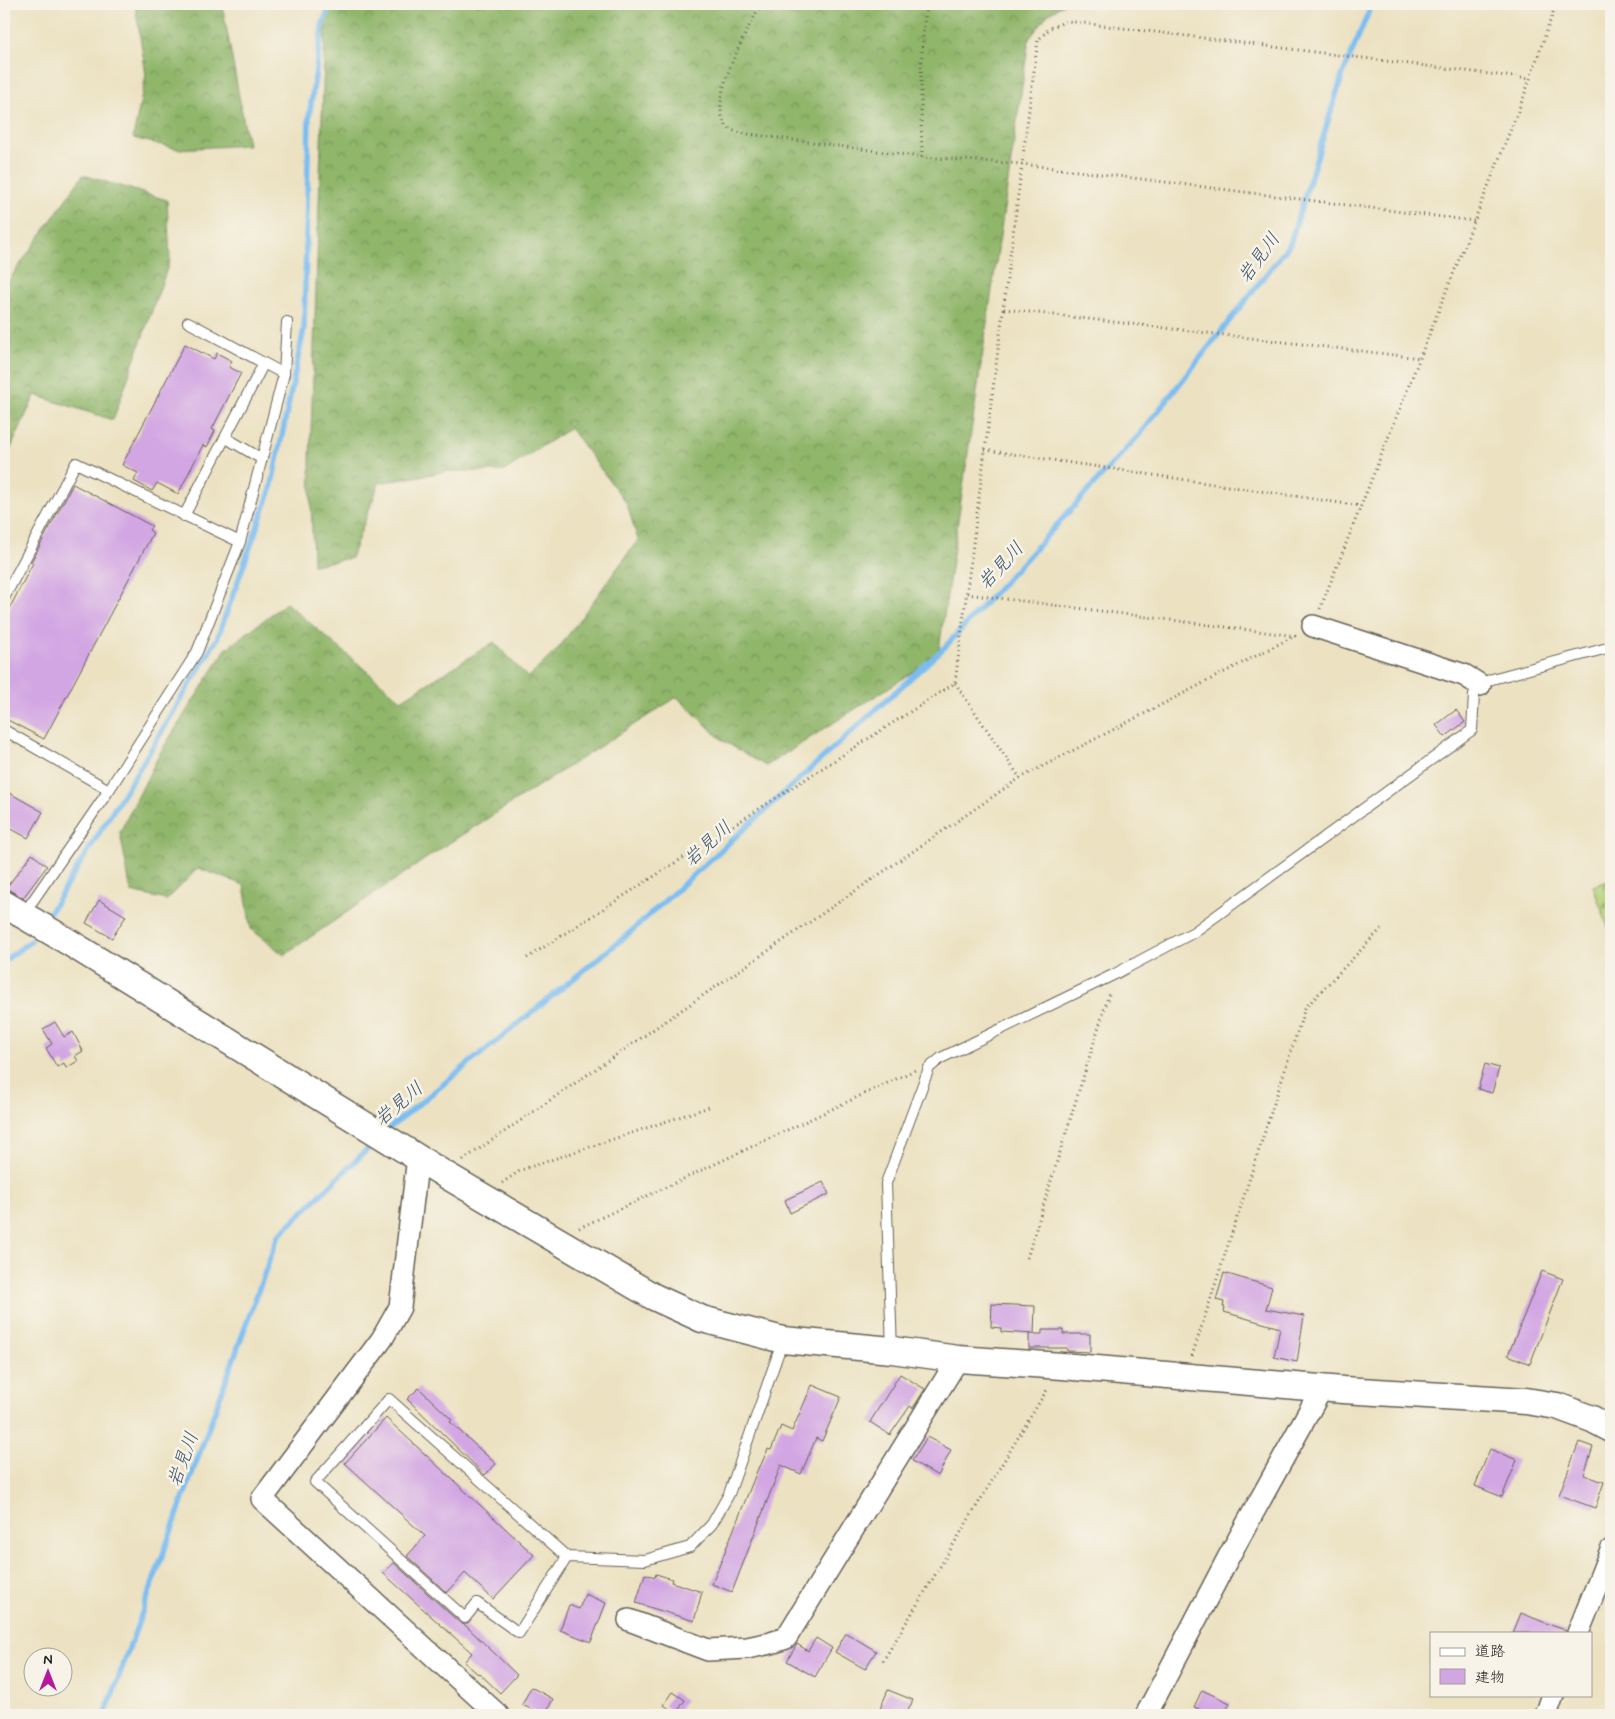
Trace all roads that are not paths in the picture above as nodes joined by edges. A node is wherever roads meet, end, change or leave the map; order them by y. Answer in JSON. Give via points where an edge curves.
{"nodes":[{"id":1,"x":188,"y":322,"type":"dead end"},
{"id":2,"x":287,"y":322,"type":"dead end"},
{"id":3,"x":264,"y":363,"type":"junction"},
{"id":4,"x":284,"y":374,"type":"junction"},
{"id":5,"x":226,"y":438,"type":"junction"},
{"id":6,"x":262,"y":459,"type":"junction"},
{"id":7,"x":184,"y":516,"type":"junction"},
{"id":8,"x":240,"y":542,"type":"junction"},
{"id":9,"x":4,"y":598,"type":"edge"},
{"id":10,"x":1304,"y":631,"type":"road end"},
{"id":11,"x":1611,"y":647,"type":"edge"},
{"id":12,"x":1480,"y":684,"type":"junction"},
{"id":13,"x":4,"y":730,"type":"edge"},
{"id":14,"x":110,"y":790,"type":"junction"},
{"id":15,"x":14,"y":909,"type":"edge"},
{"id":16,"x":418,"y":1157,"type":"junction"},
{"id":17,"x":783,"y":1340,"type":"junction"},
{"id":18,"x":892,"y":1350,"type":"junction"},
{"id":19,"x":958,"y":1360,"type":"junction"},
{"id":20,"x":1322,"y":1388,"type":"junction"},
{"id":21,"x":1611,"y":1429,"type":"edge"},
{"id":22,"x":1611,"y":1550,"type":"edge"},
{"id":23,"x":568,"y":1557,"type":"junction"},
{"id":24,"x":629,"y":1620,"type":"dead end"},
{"id":25,"x":1578,"y":1632,"type":"edge"},
{"id":26,"x":1553,"y":1696,"type":"edge"},
{"id":27,"x":498,"y":1715,"type":"edge"},
{"id":28,"x":1146,"y":1715,"type":"edge"},
{"id":29,"x":1546,"y":1715,"type":"edge"}],
"edges":[{"from":1,"to":3,"type":"lane"},
{"from":2,"to":4,"type":"lane"},
{"from":3,"to":4,"type":"lane"},
{"from":3,"to":5,"type":"lane"},
{"from":4,"to":6,"type":"lane"},
{"from":5,"to":6,"type":"lane"},
{"from":5,"to":7,"type":"lane"},
{"from":6,"to":8,"type":"lane"},
{"from":7,"to":8,"type":"lane"},
{"from":7,"to":9,"type":"lane","via":[[76,463]]},
{"from":8,"to":14,"type":"lane","via":[[197,652]]},
{"from":10,"to":12,"type":"street","via":[[1464,675]]},
{"from":11,"to":12,"type":"lane"},
{"from":12,"to":18,"type":"lane","via":[[1474,695],[1472,730],[1194,932],[941,1058],[929,1068],[886,1183]]},
{"from":13,"to":14,"type":"lane"},
{"from":14,"to":15,"type":"lane"},
{"from":15,"to":16,"type":"street"},
{"from":16,"to":17,"type":"street","via":[[654,1297],[702,1319]]},
{"from":16,"to":27,"type":"street","via":[[400,1307],[382,1340],[262,1499]]},
{"from":17,"to":18,"type":"street"},
{"from":17,"to":23,"type":"lane","via":[[729,1494],[712,1524],[690,1548],[645,1560]]},
{"from":18,"to":19,"type":"street"},
{"from":19,"to":20,"type":"street"},
{"from":19,"to":24,"type":"street","via":[[786,1638],[747,1648],[708,1650]]},
{"from":20,"to":21,"type":"street","via":[[1526,1401],[1557,1406]]},
{"from":20,"to":28,"type":"street"},
{"from":22,"to":25,"type":"street"},
{"from":23,"to":23,"type":"lane","via":[[519,1633],[477,1603],[465,1618],[316,1482],[389,1399]]},
{"from":26,"to":29,"type":"street"}]}
